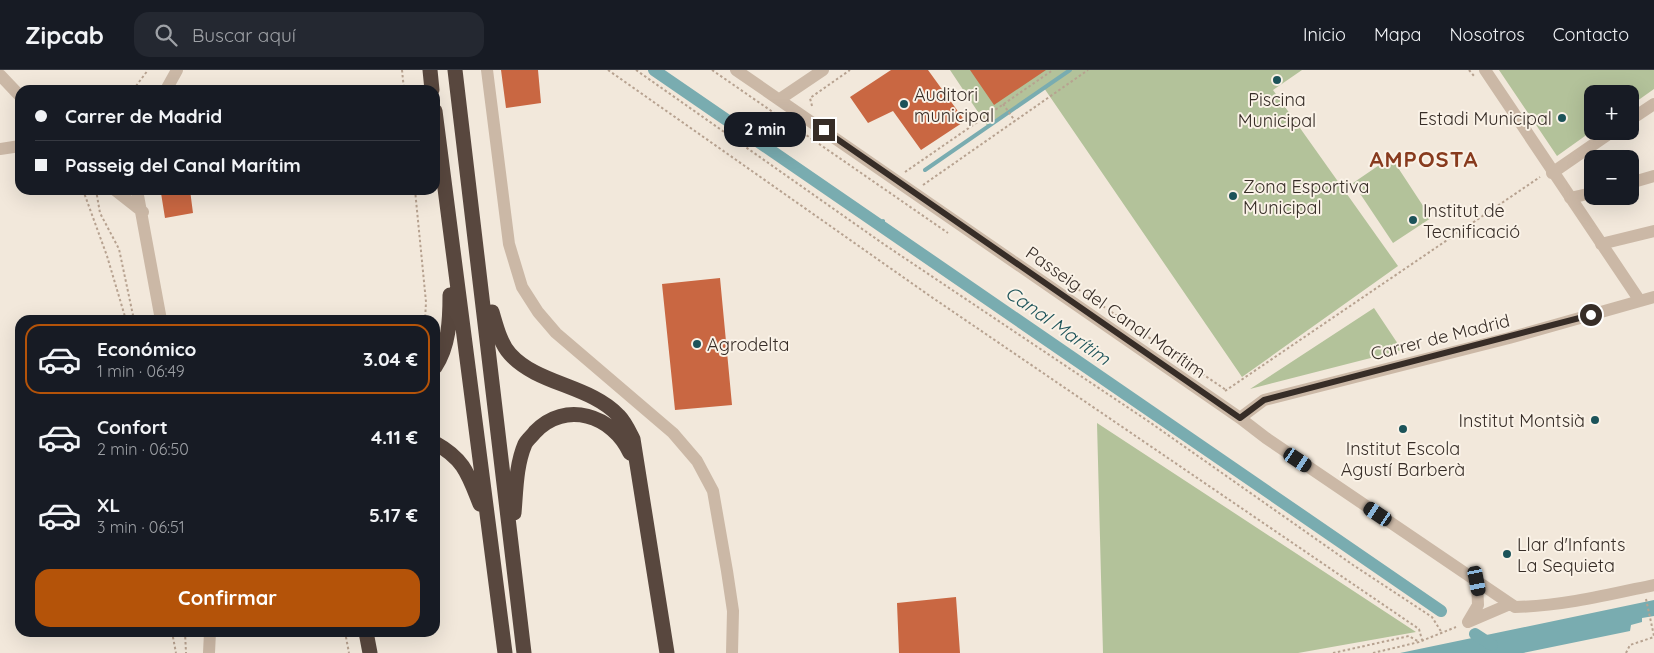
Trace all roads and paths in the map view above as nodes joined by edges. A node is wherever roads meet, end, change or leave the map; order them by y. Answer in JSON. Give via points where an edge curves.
{"nodes":[{"id":1,"x":148,"y":70,"type":"edge"},
{"id":2,"x":176,"y":70,"type":"edge"},
{"id":3,"x":402,"y":70,"type":"edge"},
{"id":4,"x":430,"y":70,"type":"edge"},
{"id":5,"x":455,"y":70,"type":"edge"},
{"id":6,"x":487,"y":70,"type":"edge"},
{"id":7,"x":608,"y":70,"type":"edge"},
{"id":8,"x":636,"y":70,"type":"edge"},
{"id":9,"x":736,"y":70,"type":"edge"},
{"id":10,"x":823,"y":70,"type":"edge"},
{"id":11,"x":850,"y":70,"type":"edge"},
{"id":12,"x":1053,"y":70,"type":"edge"},
{"id":13,"x":1088,"y":70,"type":"edge"},
{"id":14,"x":1470,"y":70,"type":"edge"},
{"id":15,"x":1480,"y":74,"type":"edge"},
{"id":16,"x":0,"y":75,"type":"edge"},
{"id":17,"x":137,"y":85,"type":"edge"},
{"id":18,"x":168,"y":85,"type":"edge"},
{"id":19,"x":404,"y":85,"type":"edge"},
{"id":20,"x":432,"y":85,"type":"edge"},
{"id":21,"x":15,"y":91,"type":"edge"},
{"id":22,"x":780,"y":99,"type":"junction"},
{"id":23,"x":1003,"y":104,"type":"junction"},
{"id":24,"x":1654,"y":104,"type":"edge"},
{"id":25,"x":812,"y":109,"type":"dead end"},
{"id":26,"x":1639,"y":114,"type":"edge"},
{"id":27,"x":1015,"y":121,"type":"junction"},
{"id":28,"x":1599,"y":140,"type":"edge"},
{"id":29,"x":15,"y":147,"type":"edge"},
{"id":30,"x":0,"y":149,"type":"edge"},
{"id":31,"x":440,"y":153,"type":"edge"},
{"id":32,"x":898,"y":167,"type":"dead end"},
{"id":33,"x":1547,"y":174,"type":"junction"},
{"id":34,"x":1654,"y":176,"type":"edge"},
{"id":35,"x":1639,"y":180,"type":"edge"},
{"id":36,"x":918,"y":181,"type":"dead end"},
{"id":37,"x":923,"y":184,"type":"junction"},
{"id":38,"x":931,"y":190,"type":"dead end"},
{"id":39,"x":1584,"y":194,"type":"edge"},
{"id":40,"x":85,"y":195,"type":"edge"},
{"id":41,"x":97,"y":195,"type":"edge"},
{"id":42,"x":121,"y":195,"type":"edge"},
{"id":43,"x":138,"y":195,"type":"edge"},
{"id":44,"x":415,"y":195,"type":"edge"},
{"id":45,"x":1570,"y":198,"type":"junction"},
{"id":46,"x":142,"y":212,"type":"junction"},
{"id":47,"x":448,"y":218,"type":"junction"},
{"id":48,"x":1654,"y":231,"type":"edge"},
{"id":49,"x":1601,"y":244,"type":"junction"},
{"id":50,"x":1038,"y":262,"type":"dead end"},
{"id":51,"x":481,"y":275,"type":"junction"},
{"id":52,"x":1654,"y":297,"type":"edge"},
{"id":53,"x":1640,"y":301,"type":"junction"},
{"id":54,"x":125,"y":315,"type":"edge"},
{"id":55,"x":133,"y":315,"type":"edge"},
{"id":56,"x":160,"y":315,"type":"edge"},
{"id":57,"x":425,"y":315,"type":"edge"},
{"id":58,"x":440,"y":360,"type":"edge"},
{"id":59,"x":1226,"y":390,"type":"junction"},
{"id":60,"x":1218,"y":403,"type":"junction"},
{"id":61,"x":1240,"y":418,"type":"junction"},
{"id":62,"x":440,"y":446,"type":"edge"},
{"id":63,"x":638,"y":471,"type":"junction"},
{"id":64,"x":488,"y":525,"type":"junction"},
{"id":65,"x":511,"y":544,"type":"junction"},
{"id":66,"x":1477,"y":581,"type":"junction"},
{"id":67,"x":1649,"y":589,"type":"edge"},
{"id":68,"x":1513,"y":605,"type":"junction"},
{"id":69,"x":1468,"y":622,"type":"junction"},
{"id":70,"x":1442,"y":633,"type":"junction"},
{"id":71,"x":1654,"y":636,"type":"edge"},
{"id":72,"x":173,"y":637,"type":"edge"},
{"id":73,"x":185,"y":637,"type":"edge"},
{"id":74,"x":210,"y":637,"type":"edge"},
{"id":75,"x":346,"y":637,"type":"edge"},
{"id":76,"x":367,"y":637,"type":"edge"},
{"id":77,"x":1422,"y":640,"type":"junction"},
{"id":78,"x":1419,"y":642,"type":"junction"},
{"id":79,"x":176,"y":653,"type":"edge"},
{"id":80,"x":186,"y":653,"type":"edge"},
{"id":81,"x":209,"y":653,"type":"edge"},
{"id":82,"x":349,"y":653,"type":"edge"},
{"id":83,"x":370,"y":653,"type":"edge"},
{"id":84,"x":505,"y":653,"type":"edge"},
{"id":85,"x":524,"y":653,"type":"edge"},
{"id":86,"x":667,"y":653,"type":"edge"},
{"id":87,"x":732,"y":653,"type":"edge"},
{"id":88,"x":1333,"y":653,"type":"edge"},
{"id":89,"x":1373,"y":653,"type":"edge"},
{"id":90,"x":1626,"y":653,"type":"edge"}],
"edges":[{"from":1,"to":17,"type":"path"},
{"from":2,"to":18,"type":"street"},
{"from":3,"to":19,"type":"path"},
{"from":4,"to":20,"type":"highway"},
{"from":5,"to":51,"type":"highway"},
{"from":6,"to":87,"type":"street","via":[[509,244],[522,287],[556,333],[673,433],[697,461],[712,491],[728,571],[733,611]]},
{"from":7,"to":77,"type":"path","via":[[914,284],[1419,629]]},
{"from":8,"to":70,"type":"path","via":[[885,245],[1432,617]]},
{"from":9,"to":22,"type":"street","name":"Passeig del Canal Marítim"},
{"from":10,"to":22,"type":"street"},
{"from":11,"to":25,"type":"path","via":[[810,98]]},
{"from":12,"to":23,"type":"path"},
{"from":13,"to":27,"type":"path"},
{"from":14,"to":15,"type":"path"},
{"from":15,"to":33,"type":"street"},
{"from":16,"to":21,"type":"street"},
{"from":22,"to":60,"type":"street","name":"Passeig del Canal Marítim"},
{"from":23,"to":27,"type":"path"},
{"from":23,"to":32,"type":"path","via":[[905,172]]},
{"from":24,"to":26,"type":"street"},
{"from":27,"to":37,"type":"path"},
{"from":28,"to":33,"type":"street"},
{"from":29,"to":30,"type":"street"},
{"from":31,"to":47,"type":"highway"},
{"from":33,"to":45,"type":"street"},
{"from":33,"to":59,"type":"path"},
{"from":34,"to":35,"type":"street"},
{"from":36,"to":37,"type":"path"},
{"from":37,"to":38,"type":"path"},
{"from":39,"to":45,"type":"street"},
{"from":40,"to":54,"type":"path"},
{"from":41,"to":55,"type":"path","via":[[100,213],[119,248]]},
{"from":42,"to":46,"type":"street"},
{"from":43,"to":46,"type":"street"},
{"from":44,"to":57,"type":"path"},
{"from":45,"to":49,"type":"street"},
{"from":46,"to":56,"type":"street"},
{"from":47,"to":58,"type":"highway","via":[[450,324]]},
{"from":47,"to":64,"type":"highway"},
{"from":48,"to":49,"type":"street"},
{"from":49,"to":53,"type":"street"},
{"from":50,"to":59,"type":"path"},
{"from":51,"to":63,"type":"highway","via":[[497,329],[509,353],[525,366],[593,398],[619,416],[633,438]]},
{"from":51,"to":65,"type":"highway"},
{"from":52,"to":53,"type":"street","name":"Carrer de Madrid"},
{"from":53,"to":61,"type":"street","name":"Carrer de Madrid","via":[[1264,400]]},
{"from":59,"to":60,"type":"path"},
{"from":60,"to":61,"type":"street","name":"Passeig del Canal Marítim"},
{"from":61,"to":66,"type":"street","name":"Passeig del Canal Marítim"},
{"from":62,"to":64,"type":"highway","via":[[452,453],[467,472]]},
{"from":63,"to":65,"type":"highway","via":[[625,442],[610,426],[588,416],[566,414],[545,421],[526,443],[518,470]]},
{"from":63,"to":86,"type":"highway"},
{"from":64,"to":84,"type":"highway"},
{"from":65,"to":85,"type":"highway"},
{"from":66,"to":68,"type":"street","name":"Passeig del Canal Marítim"},
{"from":66,"to":69,"type":"street","via":[[1478,605]]},
{"from":67,"to":68,"type":"street","via":[[1546,606]]},
{"from":67,"to":71,"type":"path"},
{"from":68,"to":69,"type":"street"},
{"from":69,"to":70,"type":"path"},
{"from":70,"to":77,"type":"path"},
{"from":71,"to":90,"type":"path","via":[[1630,645]]},
{"from":72,"to":79,"type":"path"},
{"from":73,"to":80,"type":"path"},
{"from":74,"to":81,"type":"street"},
{"from":75,"to":82,"type":"path"},
{"from":76,"to":83,"type":"highway"},
{"from":77,"to":78,"type":"path"},
{"from":78,"to":88,"type":"path","via":[[1409,636]]},
{"from":78,"to":89,"type":"path"}]}
